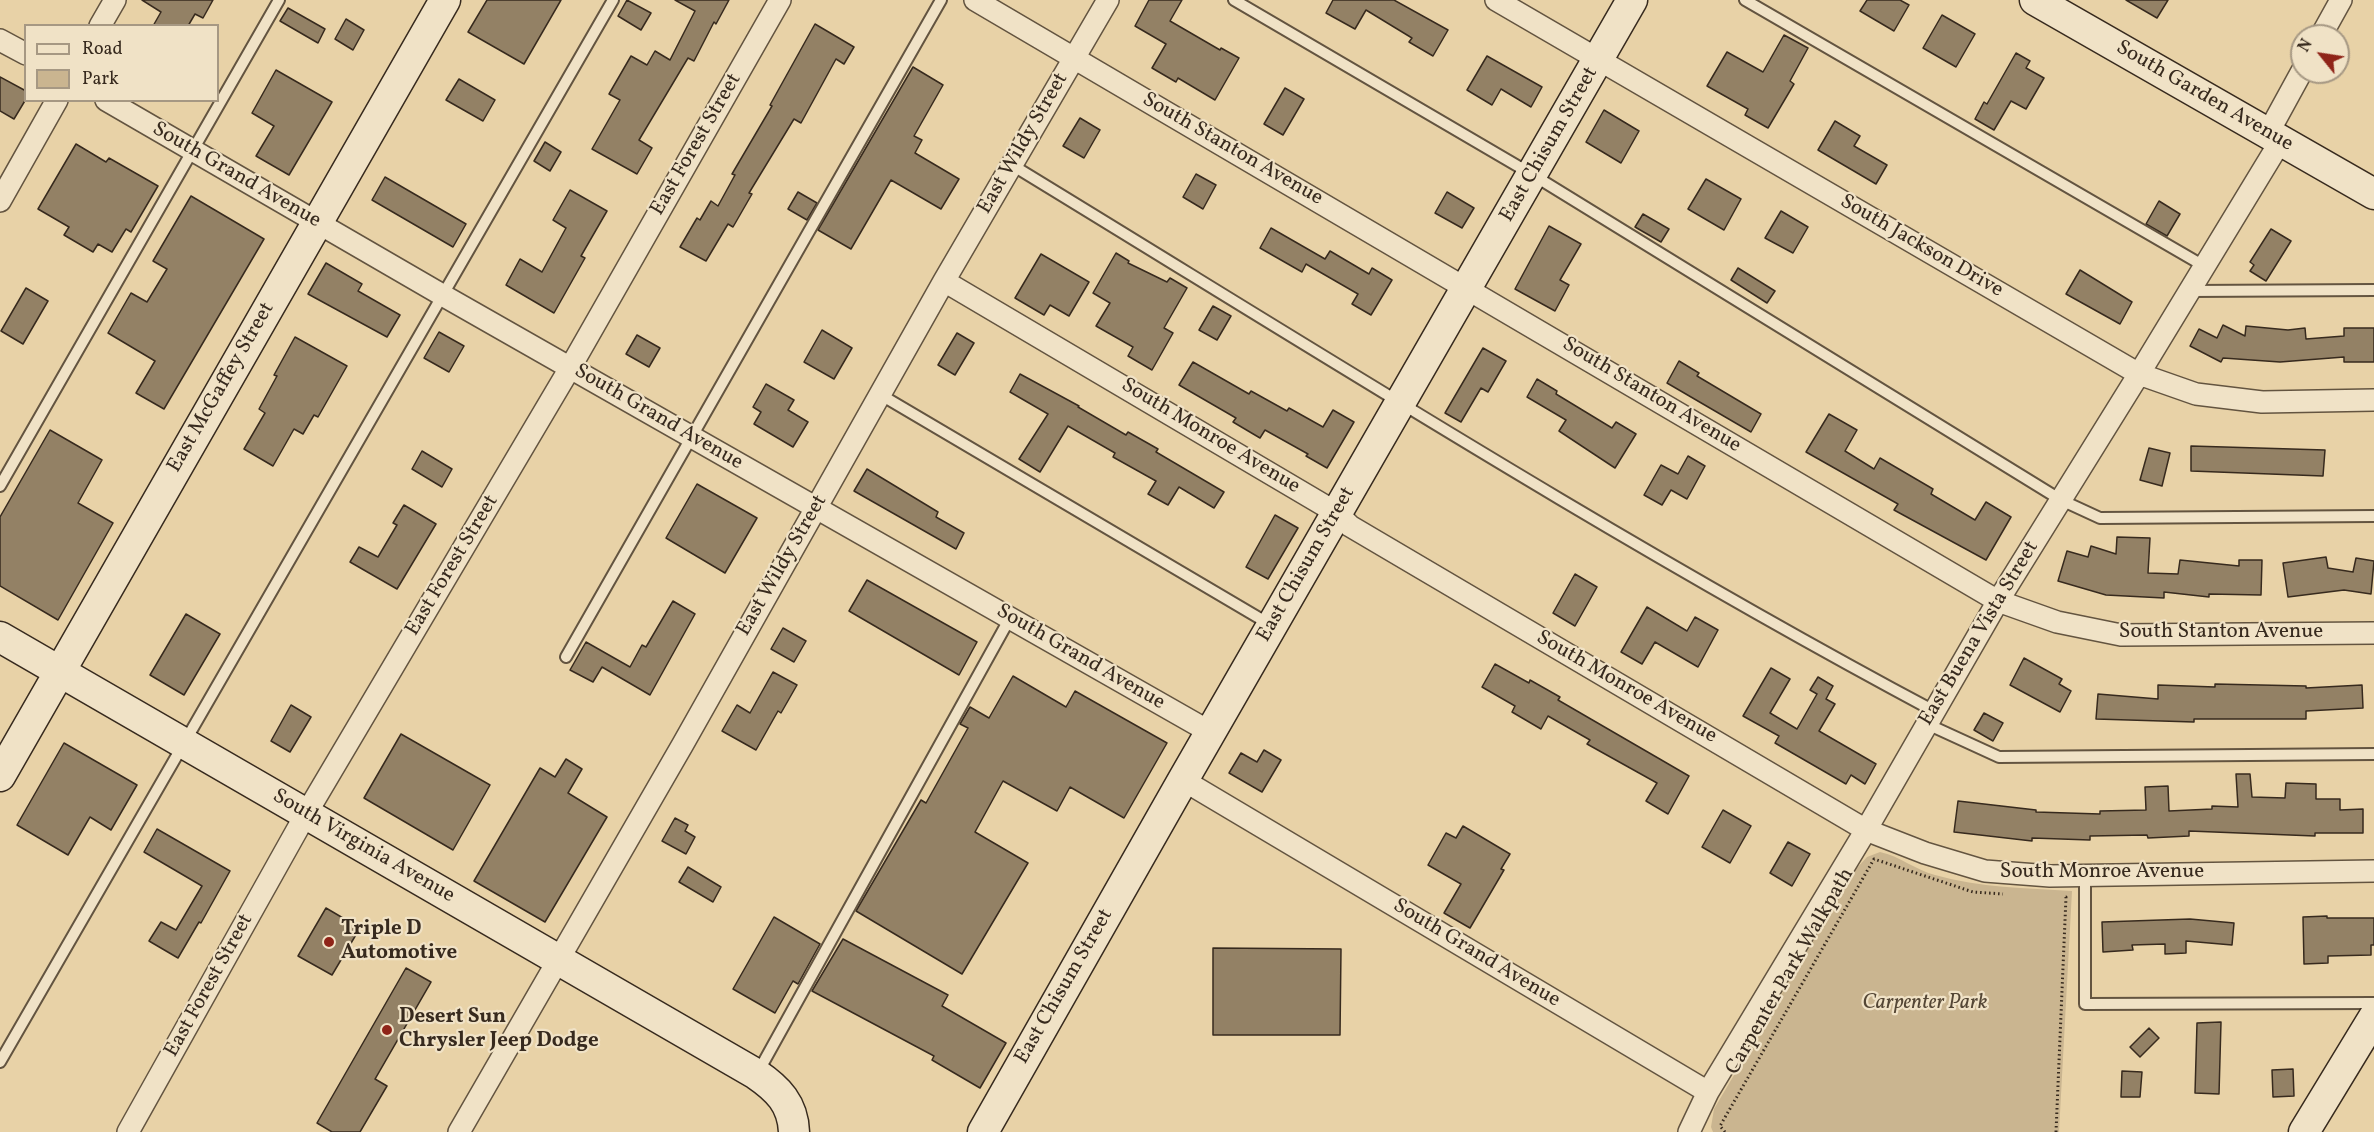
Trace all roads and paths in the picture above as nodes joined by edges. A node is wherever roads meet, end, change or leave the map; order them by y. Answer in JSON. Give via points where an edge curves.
{"nodes":[{"id":1,"x":115,"y":0,"type":"edge"},
{"id":2,"x":279,"y":0,"type":"edge"},
{"id":3,"x":445,"y":0,"type":"edge"},
{"id":4,"x":613,"y":0,"type":"edge"},
{"id":5,"x":780,"y":0,"type":"edge"},
{"id":6,"x":941,"y":0,"type":"edge"},
{"id":7,"x":975,"y":0,"type":"edge"},
{"id":8,"x":1108,"y":0,"type":"edge"},
{"id":9,"x":1234,"y":0,"type":"edge"},
{"id":10,"x":1496,"y":0,"type":"edge"},
{"id":11,"x":1632,"y":0,"type":"edge"},
{"id":12,"x":1745,"y":0,"type":"edge"},
{"id":13,"x":2035,"y":0,"type":"edge"},
{"id":14,"x":2336,"y":2,"type":"edge"},
{"id":15,"x":101,"y":24,"type":"edge"},
{"id":16,"x":2326,"y":24,"type":"edge"},
{"id":17,"x":0,"y":40,"type":"edge"},
{"id":18,"x":24,"y":53,"type":"edge"},
{"id":19,"x":1075,"y":58,"type":"junction"},
{"id":20,"x":1599,"y":59,"type":"junction"},
{"id":21,"x":2297,"y":84,"type":"edge"},
{"id":22,"x":56,"y":102,"type":"edge"},
{"id":23,"x":109,"y":102,"type":"edge"},
{"id":24,"x":2274,"y":138,"type":"junction"},
{"id":25,"x":192,"y":151,"type":"junction"},
{"id":26,"x":1012,"y":165,"type":"junction"},
{"id":27,"x":1533,"y":175,"type":"junction"},
{"id":28,"x":2374,"y":194,"type":"edge"},
{"id":29,"x":0,"y":201,"type":"edge"},
{"id":30,"x":317,"y":223,"type":"junction"},
{"id":31,"x":2204,"y":266,"type":"junction"},
{"id":32,"x":945,"y":281,"type":"junction"},
{"id":33,"x":1468,"y":288,"type":"junction"},
{"id":34,"x":2374,"y":290,"type":"edge"},
{"id":35,"x":2189,"y":291,"type":"junction"},
{"id":36,"x":444,"y":296,"type":"junction"},
{"id":37,"x":570,"y":368,"type":"junction"},
{"id":38,"x":2139,"y":374,"type":"junction"},
{"id":39,"x":881,"y":395,"type":"junction"},
{"id":40,"x":2374,"y":400,"type":"edge"},
{"id":41,"x":1401,"y":402,"type":"junction"},
{"id":42,"x":691,"y":437,"type":"junction"},
{"id":43,"x":0,"y":486,"type":"edge"},
{"id":44,"x":2061,"y":500,"type":"junction"},
{"id":45,"x":816,"y":508,"type":"junction"},
{"id":46,"x":1337,"y":513,"type":"junction"},
{"id":47,"x":2374,"y":516,"type":"edge"},
{"id":48,"x":1998,"y":601,"type":"junction"},
{"id":49,"x":1010,"y":618,"type":"junction"},
{"id":50,"x":1272,"y":626,"type":"junction"},
{"id":51,"x":2374,"y":633,"type":"edge"},
{"id":52,"x":0,"y":638,"type":"edge"},
{"id":53,"x":566,"y":657,"type":"dead end"},
{"id":54,"x":60,"y":672,"type":"junction"},
{"id":55,"x":1930,"y":718,"type":"junction"},
{"id":56,"x":1210,"y":732,"type":"junction"},
{"id":57,"x":183,"y":743,"type":"junction"},
{"id":58,"x":2374,"y":754,"type":"edge"},
{"id":59,"x":0,"y":776,"type":"edge"},
{"id":60,"x":1183,"y":780,"type":"junction"},
{"id":61,"x":306,"y":814,"type":"junction"},
{"id":62,"x":1866,"y":830,"type":"junction"},
{"id":63,"x":2374,"y":871,"type":"edge"},
{"id":64,"x":2085,"y":875,"type":"junction"},
{"id":65,"x":2008,"y":894,"type":"dead end"},
{"id":66,"x":2055,"y":896,"type":"dead end"},
{"id":67,"x":557,"y":959,"type":"junction"},
{"id":68,"x":2374,"y":1003,"type":"edge"},
{"id":69,"x":2374,"y":1017,"type":"edge"},
{"id":70,"x":0,"y":1062,"type":"edge"},
{"id":71,"x":756,"y":1074,"type":"junction"},
{"id":72,"x":1708,"y":1092,"type":"junction"},
{"id":73,"x":128,"y":1132,"type":"edge"},
{"id":74,"x":459,"y":1132,"type":"edge"},
{"id":75,"x":794,"y":1132,"type":"edge"},
{"id":76,"x":983,"y":1132,"type":"edge"},
{"id":77,"x":1689,"y":1132,"type":"edge"},
{"id":78,"x":1725,"y":1132,"type":"edge"},
{"id":79,"x":2056,"y":1132,"type":"edge"},
{"id":80,"x":2304,"y":1132,"type":"edge"}],
"edges":[{"from":1,"to":15,"type":"street"},
{"from":2,"to":25,"type":"lane"},
{"from":3,"to":30,"type":"street","name":"East McGaffey Street"},
{"from":4,"to":36,"type":"lane"},
{"from":5,"to":37,"type":"street","name":"East Forest Street"},
{"from":6,"to":42,"type":"lane"},
{"from":7,"to":19,"type":"street","name":"South Stanton Avenue"},
{"from":8,"to":19,"type":"street","name":"East Wildy Street"},
{"from":9,"to":27,"type":"lane"},
{"from":10,"to":20,"type":"street","name":"South Jackson Drive"},
{"from":11,"to":20,"type":"street","name":"East Chisum Street"},
{"from":12,"to":31,"type":"lane"},
{"from":13,"to":24,"type":"street","name":"South Garden Avenue"},
{"from":14,"to":16,"type":"street"},
{"from":17,"to":18,"type":"street"},
{"from":19,"to":26,"type":"street","name":"East Wildy Street"},
{"from":19,"to":33,"type":"street","name":"South Stanton Avenue"},
{"from":20,"to":27,"type":"street","name":"East Chisum Street"},
{"from":20,"to":38,"type":"street","name":"South Jackson Drive"},
{"from":21,"to":24,"type":"street","name":"East Buena Vista Street"},
{"from":22,"to":29,"type":"street"},
{"from":23,"to":25,"type":"street","name":"South Grand Avenue"},
{"from":24,"to":28,"type":"street","name":"South Garden Avenue"},
{"from":24,"to":31,"type":"street","name":"East Buena Vista Street"},
{"from":25,"to":30,"type":"street","name":"South Grand Avenue"},
{"from":25,"to":43,"type":"lane"},
{"from":26,"to":32,"type":"street","name":"East Wildy Street"},
{"from":26,"to":41,"type":"lane"},
{"from":27,"to":33,"type":"street","name":"East Chisum Street"},
{"from":27,"to":44,"type":"lane"},
{"from":30,"to":36,"type":"street","name":"South Grand Avenue"},
{"from":30,"to":54,"type":"street","name":"East McGaffey Street"},
{"from":31,"to":35,"type":"street","name":"East Buena Vista Street"},
{"from":32,"to":39,"type":"street","name":"East Wildy Street"},
{"from":32,"to":46,"type":"street","name":"South Monroe Avenue"},
{"from":33,"to":41,"type":"street","name":"East Chisum Street"},
{"from":33,"to":48,"type":"street","name":"South Stanton Avenue"},
{"from":34,"to":35,"type":"lane"},
{"from":35,"to":38,"type":"street","name":"East Buena Vista Street"},
{"from":36,"to":37,"type":"street","name":"South Grand Avenue"},
{"from":36,"to":57,"type":"lane"},
{"from":37,"to":42,"type":"street","name":"South Grand Avenue"},
{"from":37,"to":61,"type":"street","name":"East Forest Street"},
{"from":38,"to":40,"type":"street","name":"South Jackson Drive","via":[[2196,394],[2251,401]]},
{"from":38,"to":44,"type":"street","name":"East Buena Vista Street"},
{"from":39,"to":45,"type":"street","name":"East Wildy Street"},
{"from":39,"to":50,"type":"lane"},
{"from":41,"to":46,"type":"street","name":"East Chisum Street"},
{"from":41,"to":55,"type":"lane"},
{"from":42,"to":45,"type":"street","name":"South Grand Avenue"},
{"from":42,"to":53,"type":"lane"},
{"from":44,"to":47,"type":"lane","via":[[2100,518]]},
{"from":44,"to":48,"type":"street","name":"East Buena Vista Street"},
{"from":45,"to":49,"type":"street","name":"South Grand Avenue"},
{"from":45,"to":67,"type":"street","name":"East Wildy Street"},
{"from":46,"to":50,"type":"street","name":"East Chisum Street"},
{"from":46,"to":62,"type":"street","name":"South Monroe Avenue","via":[[1350,526]]},
{"from":48,"to":51,"type":"street","name":"South Stanton Avenue","via":[[2057,622],[2121,635]]},
{"from":48,"to":55,"type":"street","name":"East Buena Vista Street"},
{"from":49,"to":56,"type":"street","name":"South Grand Avenue"},
{"from":49,"to":71,"type":"lane"},
{"from":50,"to":56,"type":"street","name":"East Chisum Street"},
{"from":52,"to":54,"type":"street","name":"South Virginia Avenue"},
{"from":54,"to":57,"type":"street","name":"South Virginia Avenue"},
{"from":54,"to":59,"type":"street","name":"East McGaffey Street"},
{"from":55,"to":58,"type":"lane","via":[[1999,757]]},
{"from":55,"to":62,"type":"street","name":"East Buena Vista Street"},
{"from":56,"to":60,"type":"street","name":"East Chisum Street"},
{"from":57,"to":61,"type":"street","name":"South Virginia Avenue"},
{"from":57,"to":70,"type":"lane"},
{"from":60,"to":72,"type":"street","name":"South Grand Avenue"},
{"from":60,"to":76,"type":"street","name":"East Chisum Street"},
{"from":61,"to":67,"type":"street","name":"South Virginia Avenue"},
{"from":61,"to":73,"type":"street","name":"East Forest Street"},
{"from":62,"to":64,"type":"street","name":"South Monroe Avenue","via":[[1985,872]]},
{"from":62,"to":72,"type":"street","name":"East Buena Vista Street"},
{"from":63,"to":64,"type":"street","name":"South Monroe Avenue"},
{"from":64,"to":68,"type":"lane","via":[[2085,1004]]},
{"from":65,"to":78,"type":"path","name":"Carpenter Park Walkpath","via":[[1973,892],[1874,859],[1720,1126]]},
{"from":66,"to":79,"type":"path","via":[[2066,897]]},
{"from":67,"to":71,"type":"street","name":"South Virginia Avenue"},
{"from":67,"to":74,"type":"street","name":"East Wildy Street"},
{"from":69,"to":80,"type":"street"},
{"from":71,"to":75,"type":"street","name":"South Virginia Avenue","via":[[786,1100]]},
{"from":72,"to":77,"type":"street","name":"East Buena Vista Street"}]}
